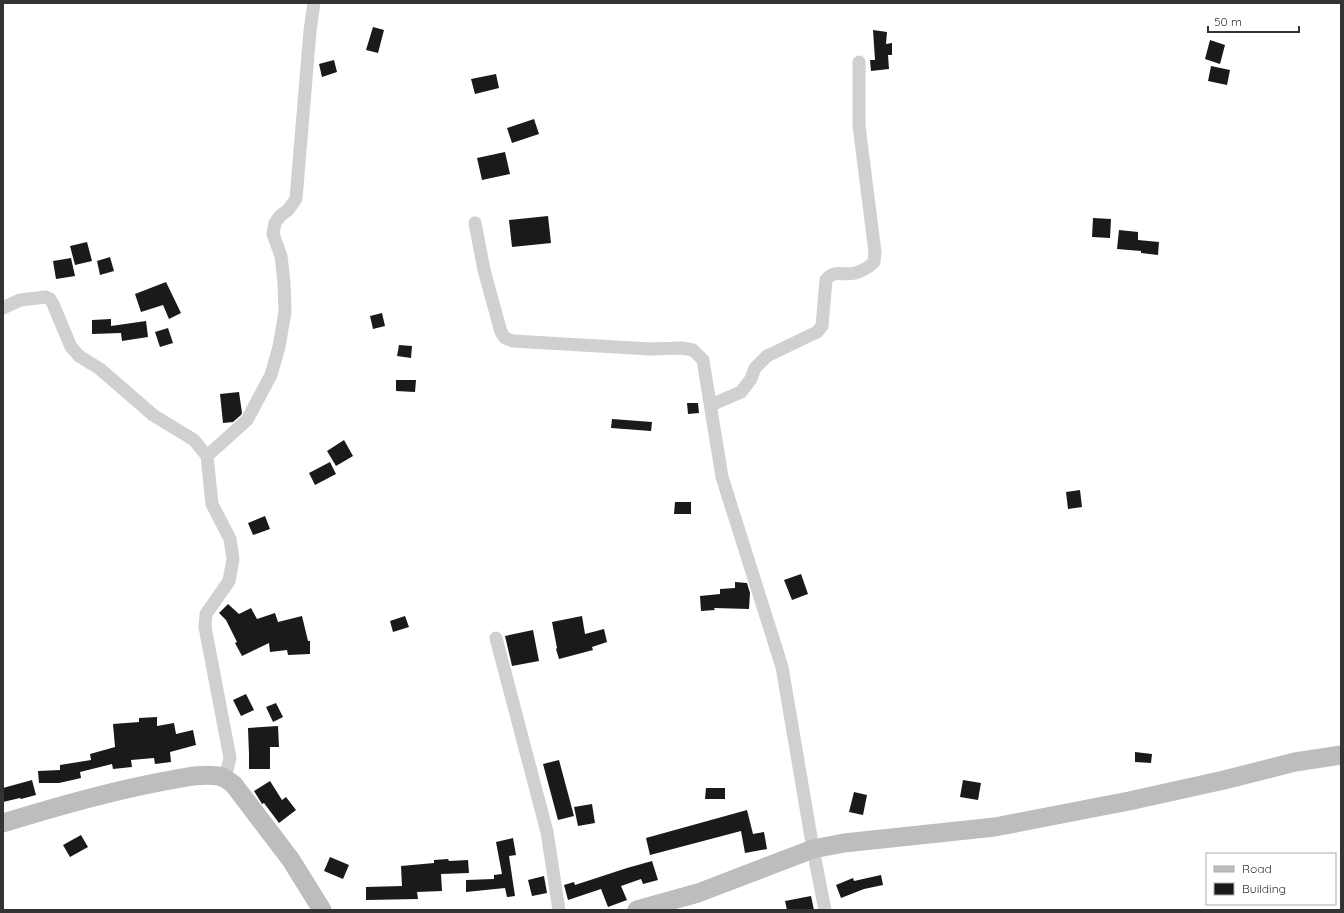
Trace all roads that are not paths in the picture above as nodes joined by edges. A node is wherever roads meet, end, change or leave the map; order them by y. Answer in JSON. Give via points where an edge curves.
{"nodes":[{"id":1,"x":314,"y":3,"type":"edge"},
{"id":2,"x":858,"y":62,"type":"dead end"},
{"id":3,"x":475,"y":223,"type":"dead end"},
{"id":4,"x":3,"y":308,"type":"edge"},
{"id":5,"x":710,"y":404,"type":"junction"},
{"id":6,"x":207,"y":456,"type":"junction"},
{"id":7,"x":496,"y":638,"type":"dead end"},
{"id":8,"x":1341,"y":755,"type":"edge"},
{"id":9,"x":225,"y":778,"type":"junction"},
{"id":10,"x":3,"y":823,"type":"edge"},
{"id":11,"x":813,"y":849,"type":"junction"},
{"id":12,"x":322,"y":910,"type":"edge"},
{"id":13,"x":559,"y":910,"type":"edge"},
{"id":14,"x":637,"y":910,"type":"edge"},
{"id":15,"x":824,"y":910,"type":"edge"}],
"edges":[{"from":1,"to":6,"type":"street","via":[[296,199],[277,219],[273,234],[281,256],[284,283],[285,312],[279,346],[271,375],[247,420]]},
{"from":2,"to":5,"type":"street","via":[[859,126],[875,252],[874,262],[854,273],[829,275],[826,280],[822,326],[817,332],[767,356],[755,368],[751,380],[740,392]]},
{"from":3,"to":5,"type":"street","via":[[484,270],[501,332],[505,338],[513,341],[590,346],[693,350],[703,360]]},
{"from":4,"to":6,"type":"street","via":[[20,300],[46,297],[53,304],[71,348],[79,356],[100,369],[153,415],[194,440]]},
{"from":5,"to":11,"type":"street","via":[[722,477],[782,667]]},
{"from":6,"to":9,"type":"street","via":[[212,504],[230,539],[233,559],[230,581],[206,614],[205,627],[230,758]]},
{"from":7,"to":13,"type":"street","via":[[547,832]]},
{"from":8,"to":11,"type":"street","via":[[1295,762],[1129,801],[995,827],[844,843]]},
{"from":9,"to":10,"type":"street","via":[[188,777],[126,788]]},
{"from":9,"to":12,"type":"street","via":[[234,785],[291,860]]},
{"from":11,"to":14,"type":"street","via":[[698,894]]},
{"from":11,"to":15,"type":"street"}]}
